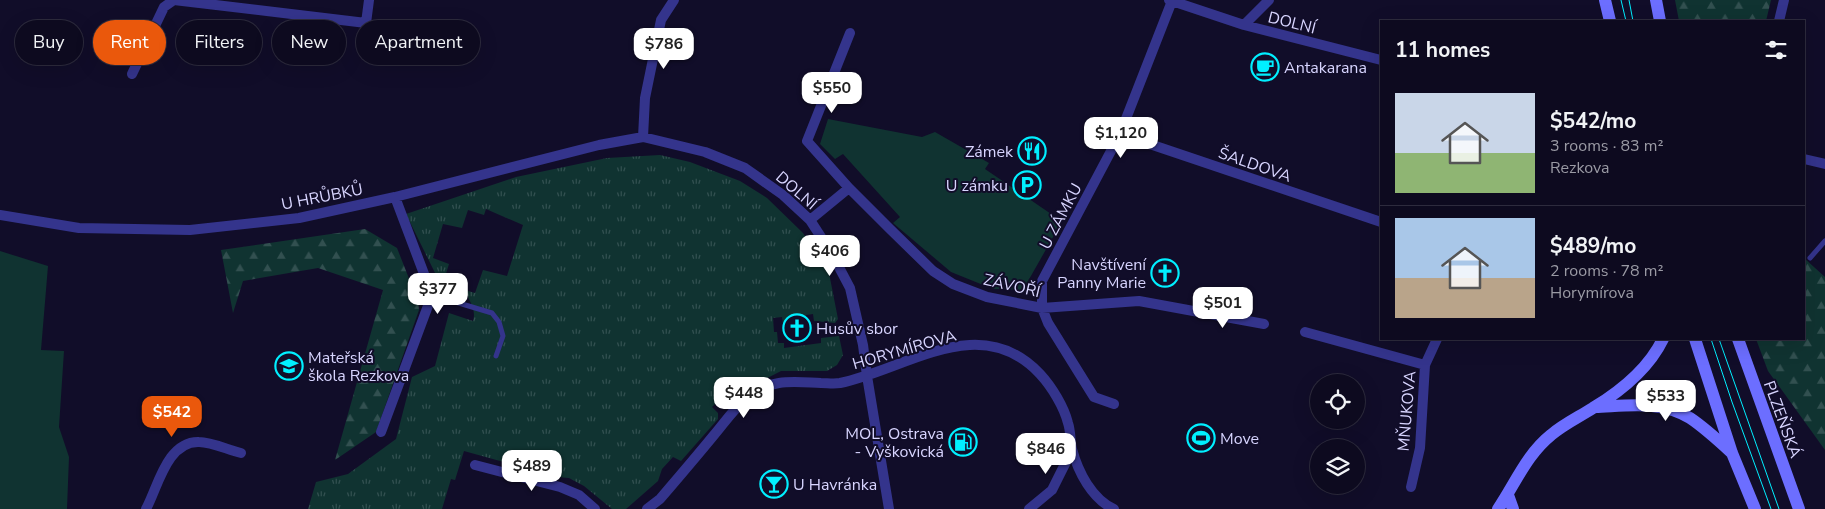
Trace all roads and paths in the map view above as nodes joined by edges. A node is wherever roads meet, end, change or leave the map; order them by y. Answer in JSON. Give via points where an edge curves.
{"nodes":[{"id":1,"x":369,"y":0,"type":"edge"},
{"id":2,"x":674,"y":0,"type":"edge"},
{"id":3,"x":1269,"y":0,"type":"edge"},
{"id":4,"x":1605,"y":0,"type":"edge"},
{"id":5,"x":1656,"y":0,"type":"edge"},
{"id":6,"x":1784,"y":0,"type":"edge"},
{"id":7,"x":1170,"y":1,"type":"edge"},
{"id":8,"x":1610,"y":20,"type":"edge"},
{"id":9,"x":1660,"y":20,"type":"edge"},
{"id":10,"x":1779,"y":20,"type":"edge"},
{"id":11,"x":1244,"y":25,"type":"junction"},
{"id":12,"x":850,"y":33,"type":"dead end"},
{"id":13,"x":1380,"y":60,"type":"edge"},
{"id":14,"x":132,"y":74,"type":"dead end"},
{"id":15,"x":1120,"y":134,"type":"junction"},
{"id":16,"x":643,"y":137,"type":"junction"},
{"id":17,"x":1805,"y":159,"type":"edge"},
{"id":18,"x":1825,"y":164,"type":"edge"},
{"id":19,"x":849,"y":188,"type":"junction"},
{"id":20,"x":395,"y":197,"type":"junction"},
{"id":21,"x":0,"y":215,"type":"edge"},
{"id":22,"x":810,"y":220,"type":"junction"},
{"id":23,"x":1380,"y":222,"type":"edge"},
{"id":24,"x":1825,"y":241,"type":"edge"},
{"id":25,"x":1810,"y":258,"type":"dead end"},
{"id":26,"x":432,"y":295,"type":"junction"},
{"id":27,"x":1042,"y":308,"type":"junction"},
{"id":28,"x":1264,"y":324,"type":"dead end"},
{"id":29,"x":1305,"y":332,"type":"dead end"},
{"id":30,"x":1437,"y":340,"type":"edge"},
{"id":31,"x":1662,"y":340,"type":"edge"},
{"id":32,"x":1695,"y":340,"type":"edge"},
{"id":33,"x":1738,"y":340,"type":"edge"},
{"id":34,"x":496,"y":356,"type":"dead end"},
{"id":35,"x":1425,"y":365,"type":"junction"},
{"id":36,"x":867,"y":376,"type":"junction"},
{"id":37,"x":1114,"y":404,"type":"dead end"},
{"id":38,"x":1595,"y":407,"type":"junction"},
{"id":39,"x":381,"y":432,"type":"dead end"},
{"id":40,"x":1072,"y":450,"type":"junction"},
{"id":41,"x":241,"y":453,"type":"dead end"},
{"id":42,"x":1732,"y":453,"type":"junction"},
{"id":43,"x":475,"y":465,"type":"dead end"},
{"id":44,"x":1411,"y":487,"type":"dead end"},
{"id":45,"x":1508,"y":495,"type":"junction"},
{"id":46,"x":146,"y":509,"type":"edge"},
{"id":47,"x":595,"y":509,"type":"edge"},
{"id":48,"x":648,"y":509,"type":"edge"},
{"id":49,"x":889,"y":509,"type":"edge"},
{"id":50,"x":1029,"y":509,"type":"edge"},
{"id":51,"x":1114,"y":509,"type":"edge"},
{"id":52,"x":1498,"y":509,"type":"edge"},
{"id":53,"x":1505,"y":509,"type":"edge"},
{"id":54,"x":1513,"y":509,"type":"edge"},
{"id":55,"x":1755,"y":509,"type":"edge"},
{"id":56,"x":1799,"y":509,"type":"edge"}],
"edges":[{"from":1,"to":14,"type":"street","via":[[366,23],[174,0],[164,7]]},
{"from":2,"to":16,"type":"street","via":[[661,20],[645,98]]},
{"from":3,"to":11,"type":"street"},
{"from":4,"to":8,"type":"main road"},
{"from":5,"to":9,"type":"main road"},
{"from":6,"to":10,"type":"street"},
{"from":7,"to":11,"type":"street","name":"DOLNÍ"},
{"from":7,"to":15,"type":"street","name":"U ZÁMKU"},
{"from":11,"to":13,"type":"street","name":"DOLNÍ"},
{"from":12,"to":19,"type":"street","name":"ZÁVOŘÍ","via":[[807,141]]},
{"from":15,"to":23,"type":"street","name":"ŠALDOVA"},
{"from":15,"to":27,"type":"street","name":"U ZÁMKU","via":[[1042,281]]},
{"from":16,"to":20,"type":"street","name":"U HRŮBKŮ","via":[[599,145]]},
{"from":16,"to":22,"type":"street","name":"DOLNÍ","via":[[705,152],[746,168]]},
{"from":17,"to":18,"type":"street"},
{"from":19,"to":22,"type":"street"},
{"from":19,"to":27,"type":"street","name":"ZÁVOŘÍ","via":[[933,271],[953,284],[988,297]]},
{"from":20,"to":21,"type":"street","name":"U HRŮBKŮ","via":[[299,218],[190,230],[79,228]]},
{"from":20,"to":26,"type":"street"},
{"from":22,"to":36,"type":"street","name":"DOLNÍ","via":[[850,288]]},
{"from":24,"to":25,"type":"lane"},
{"from":26,"to":34,"type":"lane","via":[[492,313],[500,322],[503,336]]},
{"from":26,"to":39,"type":"street"},
{"from":27,"to":28,"type":"street","name":"ZÁVOŘÍ","via":[[1139,301]]},
{"from":27,"to":37,"type":"street","via":[[1094,397]]},
{"from":29,"to":35,"type":"street"},
{"from":30,"to":35,"type":"street","name":"MŇUKOVA"},
{"from":31,"to":38,"type":"main road","via":[[1638,372]]},
{"from":32,"to":42,"type":"main road"},
{"from":33,"to":56,"type":"main road","name":"PLZEŇSKÁ"},
{"from":35,"to":44,"type":"street","name":"MŇUKOVA","via":[[1420,448]]},
{"from":36,"to":40,"type":"street","name":"HORYMÍROVA","via":[[902,361],[951,347],[998,346],[1026,360],[1042,376],[1068,422]]},
{"from":36,"to":48,"type":"street","name":"HORYMÍROVA","via":[[838,383],[780,381],[765,386],[749,396]]},
{"from":36,"to":49,"type":"street","name":"DOLNÍ"},
{"from":38,"to":42,"type":"main road","via":[[1647,406],[1674,410],[1691,419]]},
{"from":38,"to":45,"type":"main road","via":[[1560,428],[1543,443]]},
{"from":40,"to":50,"type":"street","via":[[1052,490]]},
{"from":40,"to":51,"type":"street","name":"HORYMÍROVA","via":[[1083,479],[1104,504]]},
{"from":41,"to":46,"type":"street","via":[[200,442],[181,447],[161,474]]},
{"from":42,"to":55,"type":"main road"},
{"from":43,"to":47,"type":"street","via":[[560,487],[579,495]]},
{"from":45,"to":52,"type":"main road"},
{"from":45,"to":53,"type":"main road"},
{"from":45,"to":54,"type":"main road"}]}
